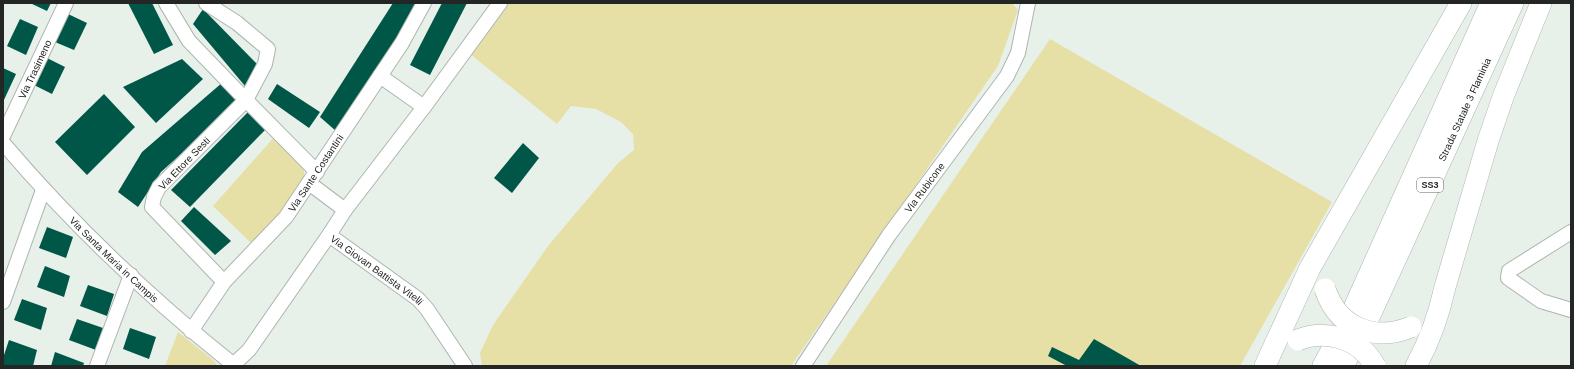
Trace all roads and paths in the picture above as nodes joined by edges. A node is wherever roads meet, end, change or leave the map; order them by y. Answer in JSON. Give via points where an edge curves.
{"nodes":[{"id":1,"x":66,"y":3,"type":"edge"},
{"id":2,"x":166,"y":3,"type":"edge"},
{"id":3,"x":424,"y":3,"type":"edge"},
{"id":4,"x":500,"y":3,"type":"edge"},
{"id":5,"x":1028,"y":3,"type":"edge"},
{"id":6,"x":1461,"y":3,"type":"edge"},
{"id":7,"x":1491,"y":3,"type":"edge"},
{"id":8,"x":1513,"y":3,"type":"edge"},
{"id":9,"x":1541,"y":3,"type":"edge"},
{"id":10,"x":213,"y":5,"type":"edge"},
{"id":11,"x":380,"y":76,"type":"junction"},
{"id":12,"x":246,"y":100,"type":"junction"},
{"id":13,"x":424,"y":107,"type":"junction"},
{"id":14,"x":3,"y":136,"type":"edge"},
{"id":15,"x":3,"y":143,"type":"edge"},
{"id":16,"x":317,"y":172,"type":"junction"},
{"id":17,"x":309,"y":183,"type":"junction"},
{"id":18,"x":43,"y":190,"type":"junction"},
{"id":19,"x":345,"y":210,"type":"junction"},
{"id":20,"x":1338,"y":218,"type":"junction"},
{"id":21,"x":1571,"y":232,"type":"edge"},
{"id":22,"x":329,"y":235,"type":"junction"},
{"id":23,"x":131,"y":275,"type":"junction"},
{"id":24,"x":224,"y":282,"type":"junction"},
{"id":25,"x":1445,"y":287,"type":"junction"},
{"id":26,"x":3,"y":302,"type":"edge"},
{"id":27,"x":1571,"y":310,"type":"edge"},
{"id":28,"x":191,"y":331,"type":"junction"},
{"id":29,"x":234,"y":365,"type":"edge"},
{"id":30,"x":97,"y":366,"type":"edge"},
{"id":31,"x":465,"y":366,"type":"edge"},
{"id":32,"x":803,"y":366,"type":"edge"},
{"id":33,"x":1265,"y":366,"type":"edge"},
{"id":34,"x":1269,"y":366,"type":"edge"},
{"id":35,"x":1323,"y":366,"type":"edge"},
{"id":36,"x":1343,"y":366,"type":"edge"},
{"id":37,"x":1375,"y":366,"type":"edge"},
{"id":38,"x":1416,"y":366,"type":"edge"}],
"edges":[{"from":1,"to":14,"type":"street","name":"Via Trasimeno"},
{"from":2,"to":12,"type":"street","via":[[189,42]]},
{"from":3,"to":11,"type":"street","name":"Via Sante Costantini"},
{"from":4,"to":13,"type":"street","name":"Via Giovan Battista Vitelli"},
{"from":5,"to":32,"type":"street","name":"Via Rubicone","via":[[1018,53],[1007,76],[888,235]]},
{"from":6,"to":20,"type":"highway"},
{"from":7,"to":35,"type":"highway","name":"Strada Statale 3 Flaminia","number":"SS3","via":[[1354,310]]},
{"from":8,"to":36,"type":"highway","name":"Strada Statale 3 Flaminia","number":"SS3","via":[[1371,313]]},
{"from":9,"to":25,"type":"highway","via":[[1488,141]]},
{"from":10,"to":12,"type":"street","via":[[268,49],[265,64]]},
{"from":11,"to":13,"type":"street"},
{"from":11,"to":16,"type":"street","name":"Via Sante Costantini"},
{"from":12,"to":16,"type":"street"},
{"from":12,"to":24,"type":"street","name":"Via Ettore Sesti","via":[[159,187],[152,206]]},
{"from":13,"to":19,"type":"street","name":"Via Giovan Battista Vitelli"},
{"from":15,"to":18,"type":"street","name":"Via Santa Maria in Campis"},
{"from":16,"to":17,"type":"street","name":"Via Sante Costantini"},
{"from":17,"to":19,"type":"street"},
{"from":17,"to":24,"type":"street","name":"Via Sante Costantini","via":[[286,217]]},
{"from":18,"to":23,"type":"street","name":"Via Santa Maria in Campis"},
{"from":18,"to":26,"type":"street"},
{"from":19,"to":22,"type":"street","name":"Via Giovan Battista Vitelli"},
{"from":20,"to":25,"type":"highway","bridge":true,"via":[[1322,270],[1325,289],[1342,318],[1367,332],[1378,334],[1411,327],[1432,311]]},
{"from":20,"to":33,"type":"highway","via":[[1310,268]]},
{"from":21,"to":27,"type":"street","via":[[1509,272],[1508,278],[1541,301]]},
{"from":22,"to":29,"type":"street","via":[[249,350]]},
{"from":22,"to":31,"type":"street","name":"Via Giovan Battista Vitelli","via":[[418,299]]},
{"from":23,"to":28,"type":"street","name":"Via Santa Maria in Campis"},
{"from":23,"to":30,"type":"street"},
{"from":24,"to":28,"type":"street","name":"Via Sante Costantini"},
{"from":25,"to":38,"type":"highway","via":[[1431,335]]},
{"from":28,"to":29,"type":"street","name":"Via Santa Maria in Campis"},
{"from":34,"to":37,"type":"highway","bridge":true,"via":[[1291,344],[1320,335],[1348,341],[1362,349]]}]}
